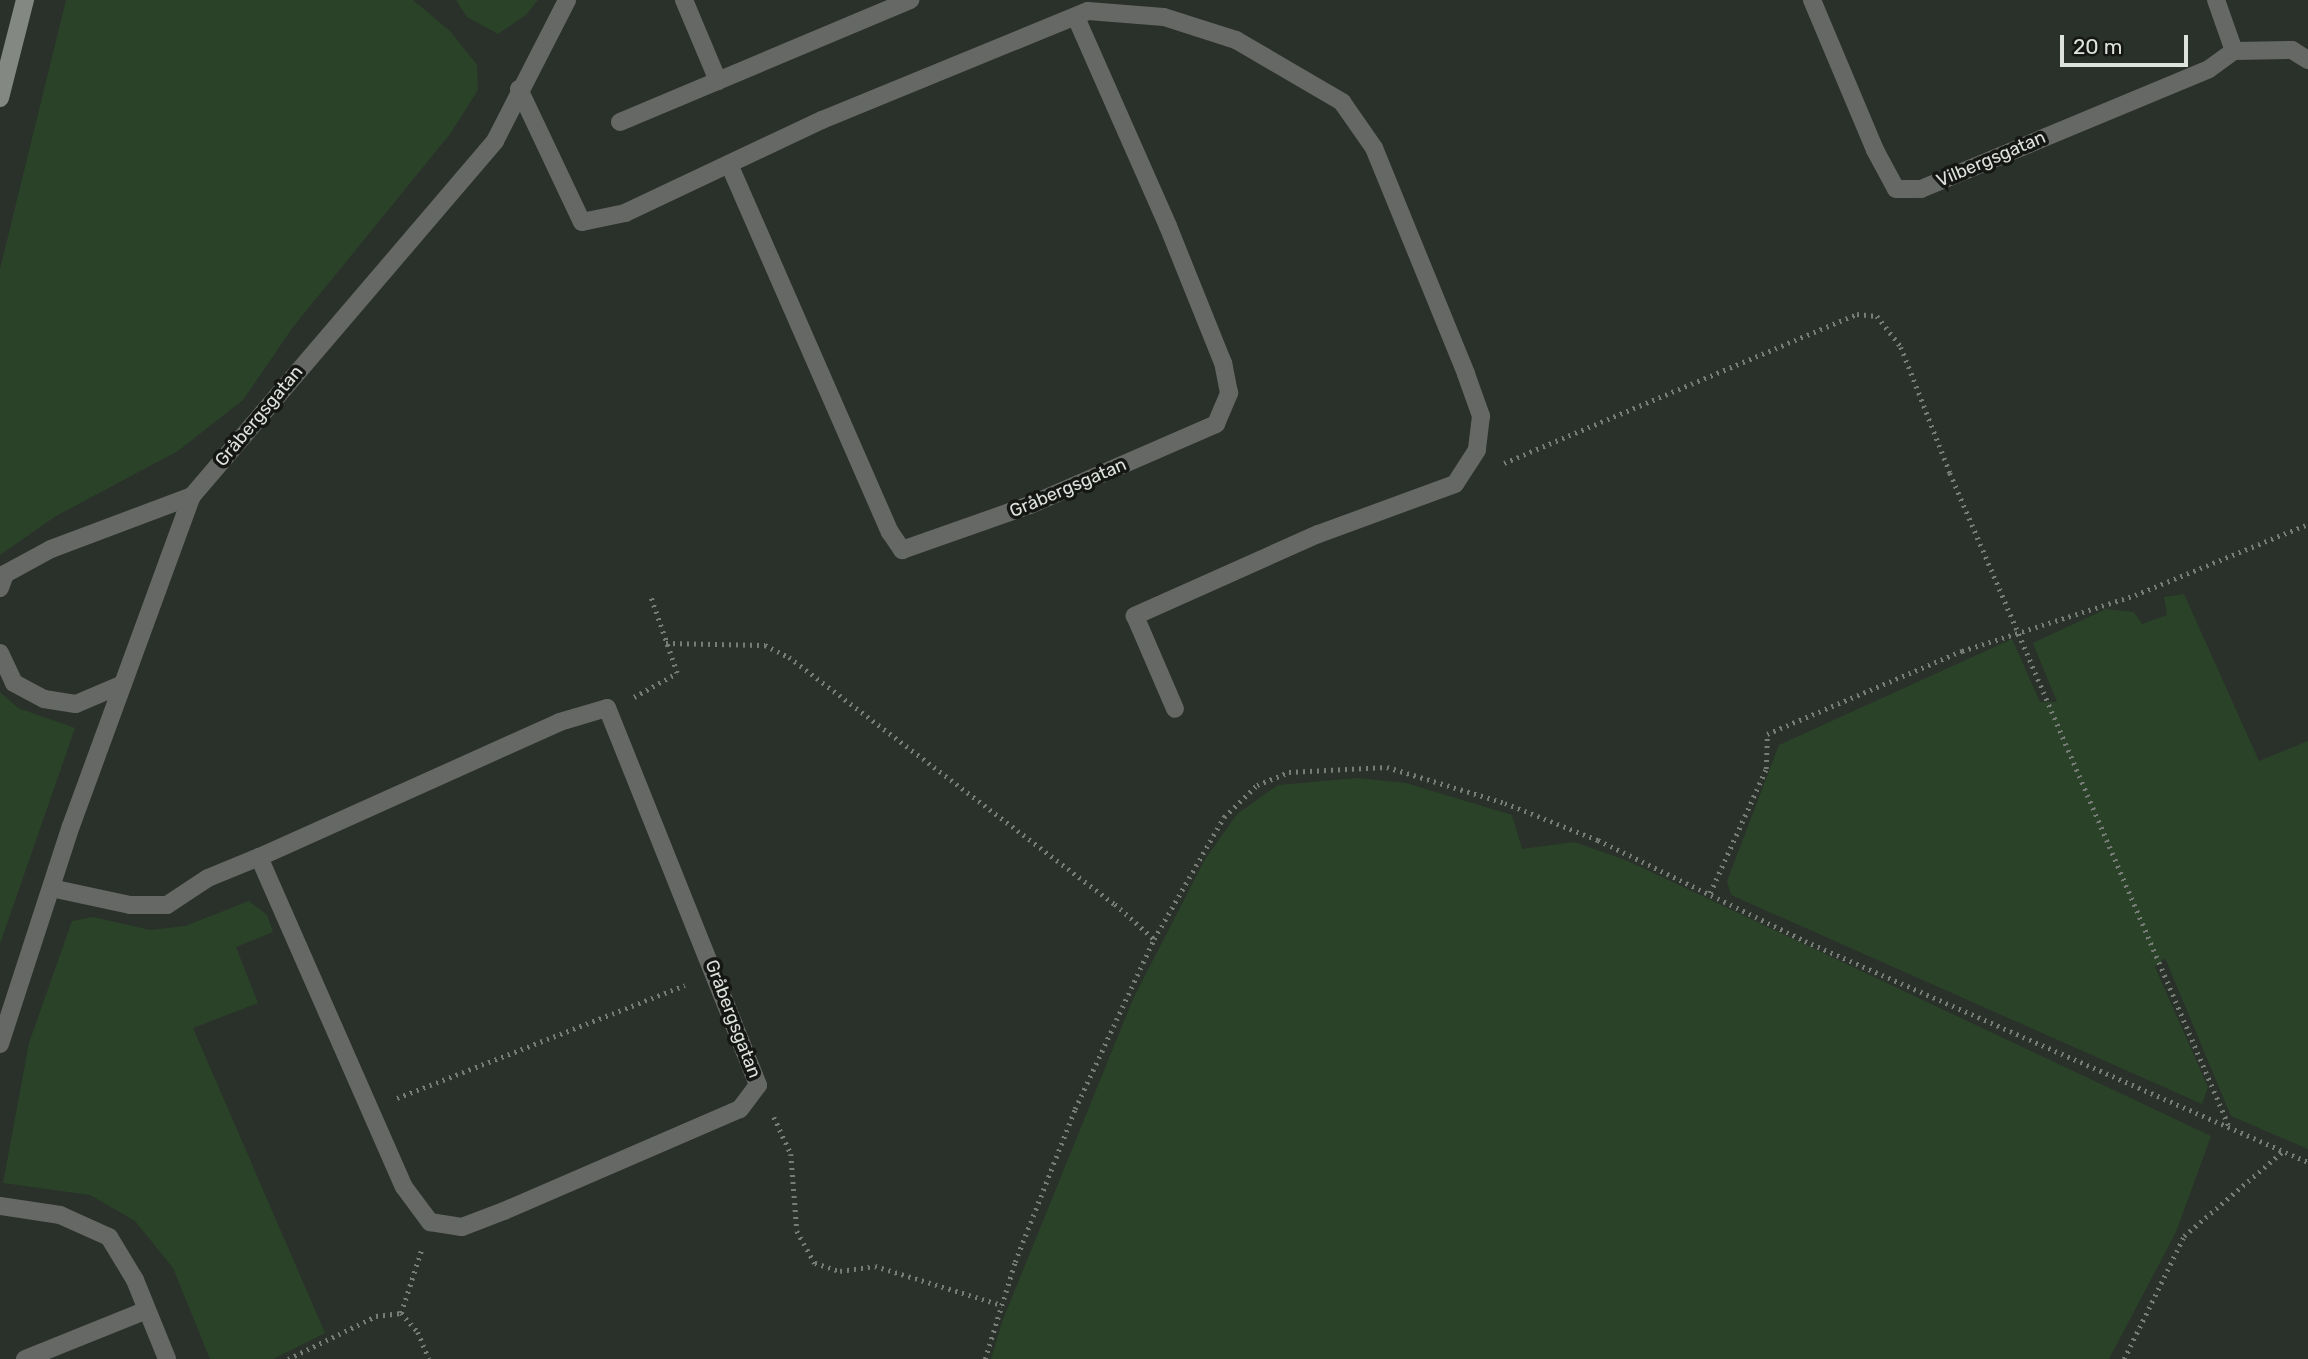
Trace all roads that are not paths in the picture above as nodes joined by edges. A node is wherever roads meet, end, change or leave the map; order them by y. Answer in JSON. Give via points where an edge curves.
{"nodes":[{"id":1,"x":25,"y":0,"type":"edge"},
{"id":2,"x":567,"y":0,"type":"edge"},
{"id":3,"x":684,"y":0,"type":"edge"},
{"id":4,"x":910,"y":0,"type":"edge"},
{"id":5,"x":1812,"y":0,"type":"edge"},
{"id":6,"x":2216,"y":0,"type":"edge"},
{"id":7,"x":1076,"y":17,"type":"junction"},
{"id":8,"x":2234,"y":51,"type":"junction"},
{"id":9,"x":2308,"y":60,"type":"edge"},
{"id":10,"x":718,"y":81,"type":"junction"},
{"id":11,"x":519,"y":89,"type":"junction"},
{"id":12,"x":0,"y":98,"type":"edge"},
{"id":13,"x":620,"y":122,"type":"dead end"},
{"id":14,"x":729,"y":164,"type":"junction"},
{"id":15,"x":192,"y":496,"type":"junction"},
{"id":16,"x":0,"y":588,"type":"edge"},
{"id":17,"x":0,"y":653,"type":"edge"},
{"id":18,"x":123,"y":684,"type":"junction"},
{"id":19,"x":1175,"y":709,"type":"dead end"},
{"id":20,"x":259,"y":857,"type":"junction"},
{"id":21,"x":51,"y":888,"type":"junction"},
{"id":22,"x":0,"y":1044,"type":"edge"},
{"id":23,"x":0,"y":1206,"type":"edge"},
{"id":24,"x":147,"y":1310,"type":"junction"},
{"id":25,"x":25,"y":1359,"type":"edge"},
{"id":26,"x":167,"y":1359,"type":"edge"}],
"edges":[{"from":1,"to":12,"type":"main road"},
{"from":2,"to":11,"type":"street","name":"Gråbergsgatan"},
{"from":3,"to":10,"type":"street"},
{"from":4,"to":10,"type":"street"},
{"from":5,"to":8,"type":"street","name":"Vilbergsgatan","via":[[1896,190],[1921,189],[2208,69]]},
{"from":6,"to":8,"type":"street"},
{"from":7,"to":14,"type":"street","via":[[822,120]]},
{"from":7,"to":14,"type":"street","name":"Gråbergsgatan","via":[[1168,226],[1223,363],[1229,393],[1216,424],[1030,505],[902,550],[890,532]]},
{"from":7,"to":19,"type":"street","via":[[1088,11],[1164,17],[1236,40],[1342,102],[1374,148],[1481,416],[1477,450],[1455,484],[1318,534],[1135,615]]},
{"from":8,"to":9,"type":"street","via":[[2292,50]]},
{"from":10,"to":13,"type":"street"},
{"from":11,"to":14,"type":"street","via":[[582,222],[625,213]]},
{"from":11,"to":15,"type":"street","name":"Gråbergsgatan","via":[[495,141]]},
{"from":15,"to":16,"type":"street","via":[[51,549],[5,574]]},
{"from":15,"to":18,"type":"street","name":"Gråbergsgatan"},
{"from":17,"to":18,"type":"street","via":[[14,683],[44,699],[76,704]]},
{"from":18,"to":21,"type":"street","name":"Gråbergsgatan"},
{"from":20,"to":20,"type":"street","name":"Gråbergsgatan","via":[[548,727],[607,708],[758,1085],[740,1109],[504,1212],[462,1227],[430,1222],[404,1187]]},
{"from":20,"to":21,"type":"street","via":[[208,878],[167,905],[130,905]]},
{"from":21,"to":22,"type":"street","name":"Gråbergsgatan"},
{"from":23,"to":24,"type":"street","via":[[60,1215],[109,1237]]},
{"from":24,"to":25,"type":"street"},
{"from":24,"to":26,"type":"street"}]}
